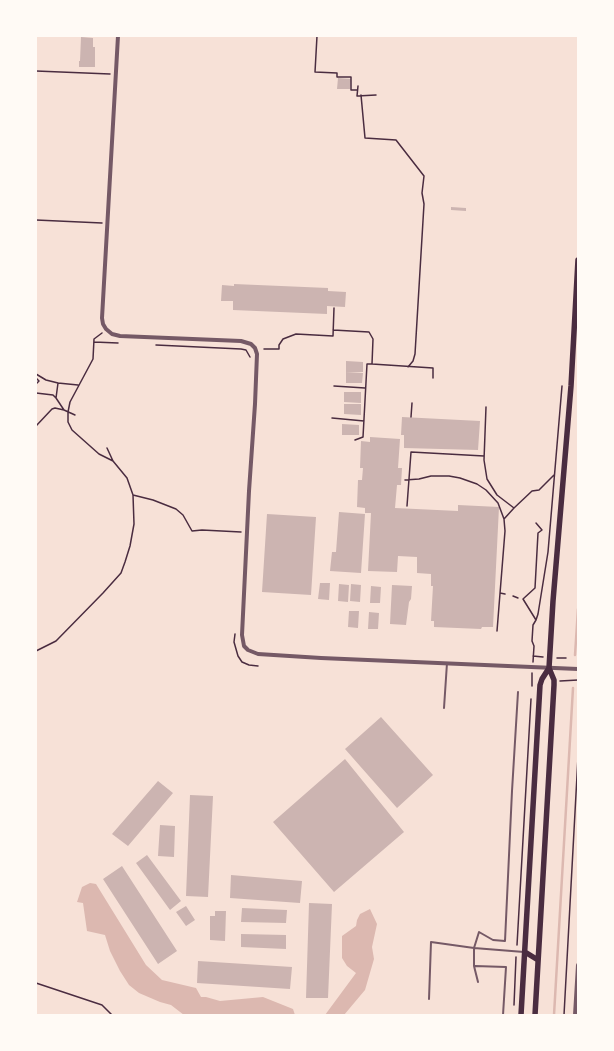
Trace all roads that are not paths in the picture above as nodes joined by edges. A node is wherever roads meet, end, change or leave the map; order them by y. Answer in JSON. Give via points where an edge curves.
{"nodes":[{"id":1,"x":118,"y":36,"type":"edge"},
{"id":2,"x":578,"y":260,"type":"edge"},
{"id":3,"x":447,"y":664,"type":"junction"},
{"id":4,"x":549,"y":668,"type":"junction"},
{"id":5,"x":578,"y":669,"type":"edge"},
{"id":6,"x":518,"y":692,"type":"dead end"},
{"id":7,"x":444,"y":708,"type":"dead end"},
{"id":8,"x":474,"y":948,"type":"junction"},
{"id":9,"x":525,"y":952,"type":"junction"},
{"id":10,"x":538,"y":960,"type":"junction"},
{"id":11,"x":578,"y":965,"type":"edge"},
{"id":12,"x":474,"y":966,"type":"junction"},
{"id":13,"x":478,"y":982,"type":"dead end"},
{"id":14,"x":429,"y":999,"type":"dead end"},
{"id":15,"x":503,"y":1015,"type":"edge"},
{"id":16,"x":521,"y":1015,"type":"edge"},
{"id":17,"x":535,"y":1015,"type":"edge"},
{"id":18,"x":575,"y":1015,"type":"edge"}],
"edges":[{"from":1,"to":3,"type":"street","via":[[102,318],[106,329],[120,336],[246,342],[255,348],[257,354],[242,635],[244,646],[258,654]]},
{"from":2,"to":4,"type":"main road"},
{"from":3,"to":4,"type":"street"},
{"from":3,"to":7,"type":"lane"},
{"from":4,"to":5,"type":"street"},
{"from":4,"to":9,"type":"main road","via":[[540,685]]},
{"from":4,"to":10,"type":"main road","via":[[554,685]]},
{"from":6,"to":8,"type":"lane","via":[[505,941],[493,940],[479,932]]},
{"from":8,"to":9,"type":"lane"},
{"from":8,"to":12,"type":"lane"},
{"from":8,"to":14,"type":"lane","via":[[431,942]]},
{"from":9,"to":10,"type":"main road"},
{"from":9,"to":16,"type":"main road"},
{"from":10,"to":17,"type":"main road"},
{"from":11,"to":18,"type":"street"},
{"from":12,"to":13,"type":"lane"},
{"from":12,"to":15,"type":"lane","via":[[506,967]]}]}
